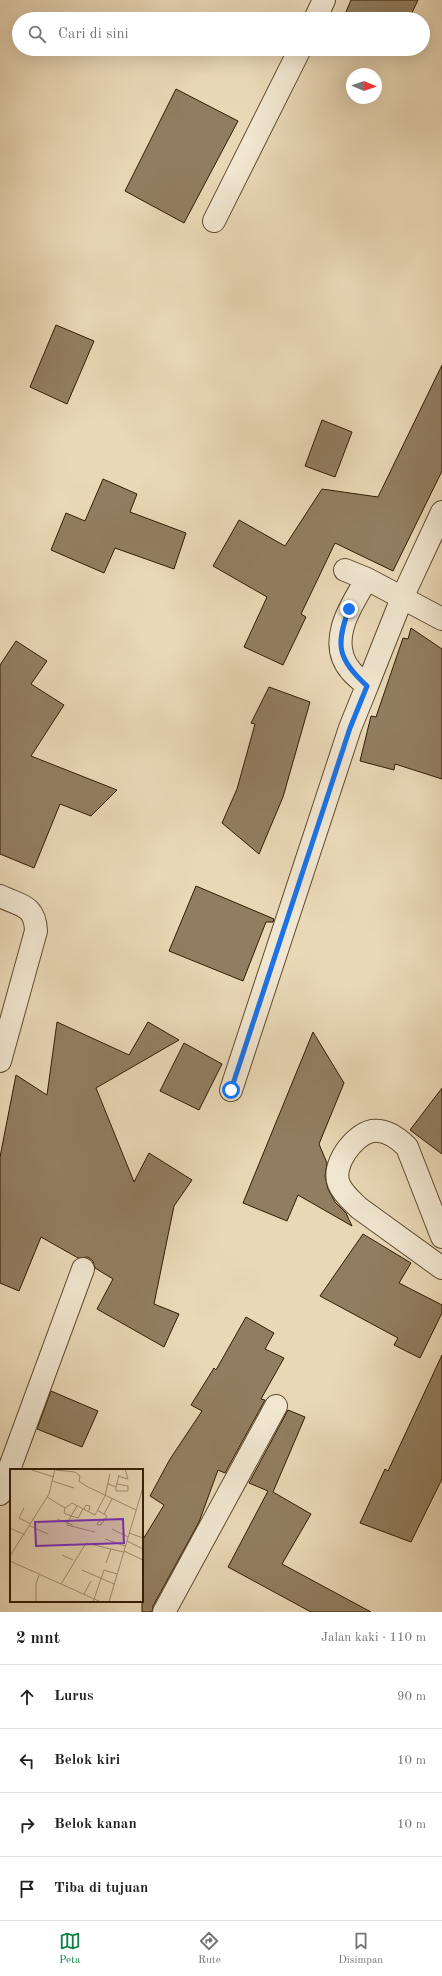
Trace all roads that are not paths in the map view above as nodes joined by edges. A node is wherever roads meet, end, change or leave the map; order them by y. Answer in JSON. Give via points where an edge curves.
{"nodes":[{"id":1,"x":324,"y":0,"type":"edge"},
{"id":2,"x":318,"y":12,"type":"edge"},
{"id":3,"x":296,"y":56,"type":"edge"},
{"id":4,"x":214,"y":221,"type":"dead end"},
{"id":5,"x":442,"y":512,"type":"edge"},
{"id":6,"x":345,"y":570,"type":"dead end"},
{"id":7,"x":367,"y":580,"type":"junction"},
{"id":8,"x":402,"y":598,"type":"junction"},
{"id":9,"x":442,"y":619,"type":"edge"},
{"id":10,"x":367,"y":686,"type":"junction"},
{"id":11,"x":0,"y":896,"type":"edge"},
{"id":12,"x":0,"y":1062,"type":"edge"},
{"id":13,"x":231,"y":1090,"type":"dead end"},
{"id":14,"x":442,"y":1237,"type":"edge"},
{"id":15,"x":442,"y":1268,"type":"edge"},
{"id":16,"x":83,"y":1269,"type":"dead end"},
{"id":17,"x":276,"y":1406,"type":"dead end"},
{"id":18,"x":0,"y":1494,"type":"edge"},
{"id":19,"x":164,"y":1612,"type":"edge"}],
"edges":[{"from":1,"to":2,"type":"street"},
{"from":3,"to":4,"type":"street"},
{"from":5,"to":8,"type":"street"},
{"from":6,"to":7,"type":"street"},
{"from":7,"to":8,"type":"street"},
{"from":7,"to":10,"type":"street","via":[[349,609],[342,626],[340,644],[350,670]]},
{"from":8,"to":9,"type":"street"},
{"from":8,"to":10,"type":"street"},
{"from":10,"to":13,"type":"street","via":[[350,728]]},
{"from":11,"to":12,"type":"street","via":[[30,910],[36,919],[36,931]]},
{"from":14,"to":15,"type":"street","via":[[407,1147],[397,1137],[386,1132],[372,1131],[358,1138],[345,1154],[337,1171],[339,1184],[359,1208]]},
{"from":16,"to":18,"type":"street"},
{"from":17,"to":19,"type":"street"}]}
